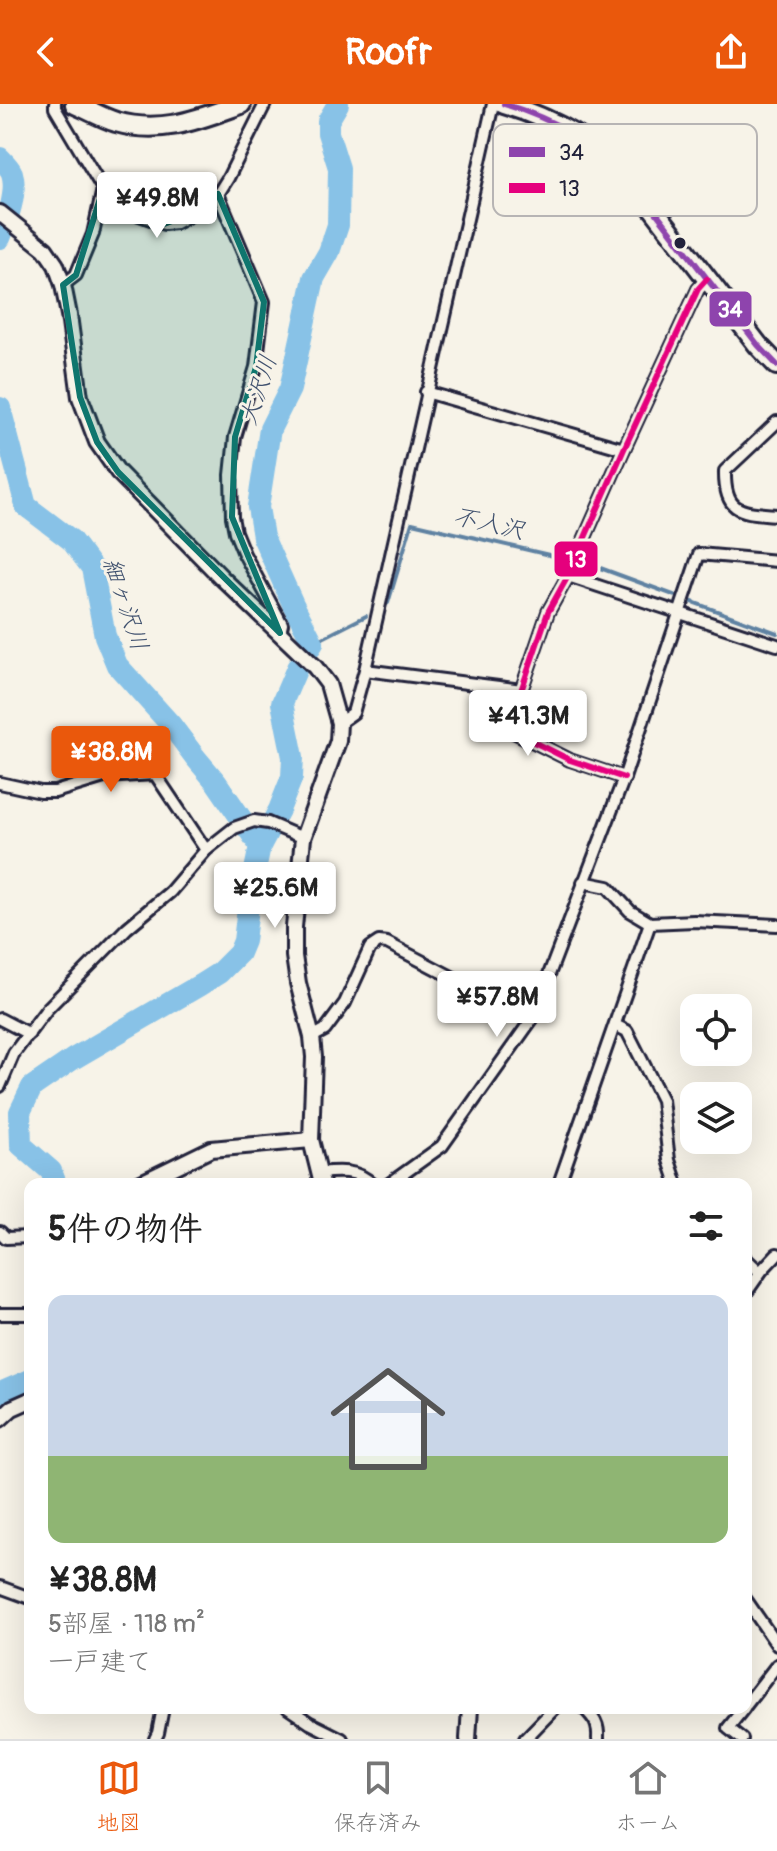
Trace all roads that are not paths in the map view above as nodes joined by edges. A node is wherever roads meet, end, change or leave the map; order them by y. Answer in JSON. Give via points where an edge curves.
{"nodes":[{"id":1,"x":55,"y":104,"type":"edge"},
{"id":2,"x":241,"y":104,"type":"edge"},
{"id":3,"x":265,"y":104,"type":"edge"},
{"id":4,"x":493,"y":104,"type":"edge"},
{"id":5,"x":504,"y":104,"type":"edge"},
{"id":6,"x":79,"y":105,"type":"edge"},
{"id":7,"x":558,"y":124,"type":"edge"},
{"id":8,"x":103,"y":189,"type":"junction"},
{"id":9,"x":218,"y":194,"type":"junction"},
{"id":10,"x":5,"y":216,"type":"edge"},
{"id":11,"x":659,"y":216,"type":"edge"},
{"id":12,"x":707,"y":279,"type":"junction"},
{"id":13,"x":63,"y":285,"type":"junction"},
{"id":14,"x":777,"y":365,"type":"edge"},
{"id":15,"x":426,"y":392,"type":"junction"},
{"id":16,"x":777,"y":422,"type":"edge"},
{"id":17,"x":624,"y":449,"type":"junction"},
{"id":18,"x":777,"y":515,"type":"edge"},
{"id":19,"x":777,"y":561,"type":"edge"},
{"id":20,"x":569,"y":571,"type":"junction"},
{"id":21,"x":679,"y":613,"type":"junction"},
{"id":22,"x":280,"y":633,"type":"junction"},
{"id":23,"x":777,"y":645,"type":"edge"},
{"id":24,"x":365,"y":670,"type":"junction"},
{"id":25,"x":522,"y":690,"type":"junction"},
{"id":26,"x":339,"y":723,"type":"junction"},
{"id":27,"x":624,"y":778,"type":"junction"},
{"id":28,"x":0,"y":783,"type":"edge"},
{"id":29,"x":303,"y":838,"type":"junction"},
{"id":30,"x":206,"y":850,"type":"junction"},
{"id":31,"x":583,"y":882,"type":"junction"},
{"id":32,"x":650,"y":923,"type":"junction"},
{"id":33,"x":777,"y":925,"type":"edge"},
{"id":34,"x":0,"y":1019,"type":"edge"},
{"id":35,"x":532,"y":1019,"type":"junction"},
{"id":36,"x":615,"y":1025,"type":"junction"},
{"id":37,"x":29,"y":1034,"type":"junction"},
{"id":38,"x":312,"y":1037,"type":"junction"},
{"id":39,"x":0,"y":1086,"type":"edge"},
{"id":40,"x":311,"y":1140,"type":"junction"},
{"id":41,"x":151,"y":1178,"type":"edge"},
{"id":42,"x":321,"y":1178,"type":"edge"},
{"id":43,"x":365,"y":1178,"type":"edge"},
{"id":44,"x":397,"y":1178,"type":"edge"},
{"id":45,"x":561,"y":1178,"type":"edge"},
{"id":46,"x":675,"y":1178,"type":"edge"},
{"id":47,"x":0,"y":1232,"type":"edge"},
{"id":48,"x":24,"y":1237,"type":"edge"},
{"id":49,"x":777,"y":1254,"type":"edge"},
{"id":50,"x":752,"y":1265,"type":"edge"},
{"id":51,"x":760,"y":1272,"type":"junction"},
{"id":52,"x":752,"y":1284,"type":"edge"},
{"id":53,"x":2,"y":1313,"type":"edge"},
{"id":54,"x":24,"y":1314,"type":"edge"},
{"id":55,"x":24,"y":1403,"type":"edge"},
{"id":56,"x":0,"y":1419,"type":"edge"},
{"id":57,"x":0,"y":1587,"type":"edge"},
{"id":58,"x":24,"y":1596,"type":"edge"},
{"id":59,"x":752,"y":1609,"type":"edge"},
{"id":60,"x":777,"y":1645,"type":"edge"},
{"id":61,"x":777,"y":1665,"type":"edge"},
{"id":62,"x":752,"y":1698,"type":"edge"},
{"id":63,"x":162,"y":1714,"type":"edge"},
{"id":64,"x":297,"y":1714,"type":"edge"},
{"id":65,"x":470,"y":1714,"type":"edge"},
{"id":66,"x":549,"y":1714,"type":"edge"},
{"id":67,"x":591,"y":1714,"type":"edge"},
{"id":68,"x":739,"y":1714,"type":"edge"},
{"id":69,"x":728,"y":1728,"type":"junction"},
{"id":70,"x":155,"y":1739,"type":"edge"},
{"id":71,"x":342,"y":1739,"type":"edge"},
{"id":72,"x":468,"y":1739,"type":"edge"},
{"id":73,"x":525,"y":1739,"type":"edge"},
{"id":74,"x":598,"y":1739,"type":"edge"},
{"id":75,"x":720,"y":1739,"type":"edge"},
{"id":76,"x":742,"y":1739,"type":"edge"}],
"edges":[{"from":1,"to":8,"type":"street"},
{"from":2,"to":6,"type":"highway","via":[[168,126],[116,122]]},
{"from":3,"to":9,"type":"street"},
{"from":4,"to":15,"type":"street"},
{"from":5,"to":7,"type":"highway"},
{"from":8,"to":9,"type":"street","via":[[118,207],[164,224],[176,223]]},
{"from":8,"to":13,"type":"street","via":[[76,275]]},
{"from":9,"to":22,"type":"street","via":[[264,302],[256,367],[235,437],[232,517],[244,554],[282,624]]},
{"from":10,"to":13,"type":"street","via":[[45,249]]},
{"from":11,"to":12,"type":"highway"},
{"from":12,"to":14,"type":"highway"},
{"from":12,"to":17,"type":"street"},
{"from":13,"to":22,"type":"street","via":[[80,397],[97,442],[118,472]]},
{"from":15,"to":17,"type":"street"},
{"from":15,"to":24,"type":"street"},
{"from":16,"to":18,"type":"street","via":[[725,471],[730,501],[744,513]]},
{"from":17,"to":20,"type":"street"},
{"from":19,"to":21,"type":"street","via":[[699,554]]},
{"from":20,"to":21,"type":"street"},
{"from":20,"to":25,"type":"street","via":[[548,612]]},
{"from":21,"to":23,"type":"street"},
{"from":21,"to":27,"type":"street"},
{"from":22,"to":26,"type":"street","via":[[328,684]]},
{"from":24,"to":25,"type":"street"},
{"from":24,"to":26,"type":"street","via":[[353,713]]},
{"from":25,"to":27,"type":"street","via":[[508,729],[570,760]]},
{"from":26,"to":29,"type":"street","via":[[338,741]]},
{"from":27,"to":31,"type":"street"},
{"from":28,"to":30,"type":"street","via":[[55,792],[104,777],[155,774]]},
{"from":29,"to":30,"type":"street","via":[[254,821],[234,828]]},
{"from":29,"to":38,"type":"street","via":[[294,956]]},
{"from":30,"to":37,"type":"street","via":[[170,892],[47,1009]]},
{"from":31,"to":32,"type":"street","via":[[608,887]]},
{"from":31,"to":35,"type":"street"},
{"from":32,"to":33,"type":"street"},
{"from":32,"to":36,"type":"street"},
{"from":34,"to":37,"type":"street"},
{"from":35,"to":38,"type":"street","via":[[379,942],[370,948],[345,1003],[325,1030]]},
{"from":35,"to":44,"type":"street","via":[[442,1146]]},
{"from":36,"to":45,"type":"street"},
{"from":36,"to":46,"type":"street","via":[[627,1031],[662,1100]]},
{"from":37,"to":39,"type":"street"},
{"from":38,"to":40,"type":"street"},
{"from":40,"to":41,"type":"street","via":[[211,1149]]},
{"from":40,"to":42,"type":"street"},
{"from":42,"to":43,"type":"street","via":[[346,1171]]},
{"from":47,"to":48,"type":"street","via":[[6,1238]]},
{"from":49,"to":51,"type":"street"},
{"from":50,"to":51,"type":"street"},
{"from":51,"to":52,"type":"street"},
{"from":53,"to":54,"type":"street"},
{"from":55,"to":56,"type":"street"},
{"from":57,"to":58,"type":"street"},
{"from":59,"to":60,"type":"street"},
{"from":61,"to":62,"type":"street"},
{"from":63,"to":70,"type":"street"},
{"from":64,"to":71,"type":"street"},
{"from":65,"to":72,"type":"street"},
{"from":66,"to":73,"type":"street"},
{"from":67,"to":74,"type":"street"},
{"from":68,"to":69,"type":"street"},
{"from":69,"to":75,"type":"street"},
{"from":69,"to":76,"type":"street"}]}
